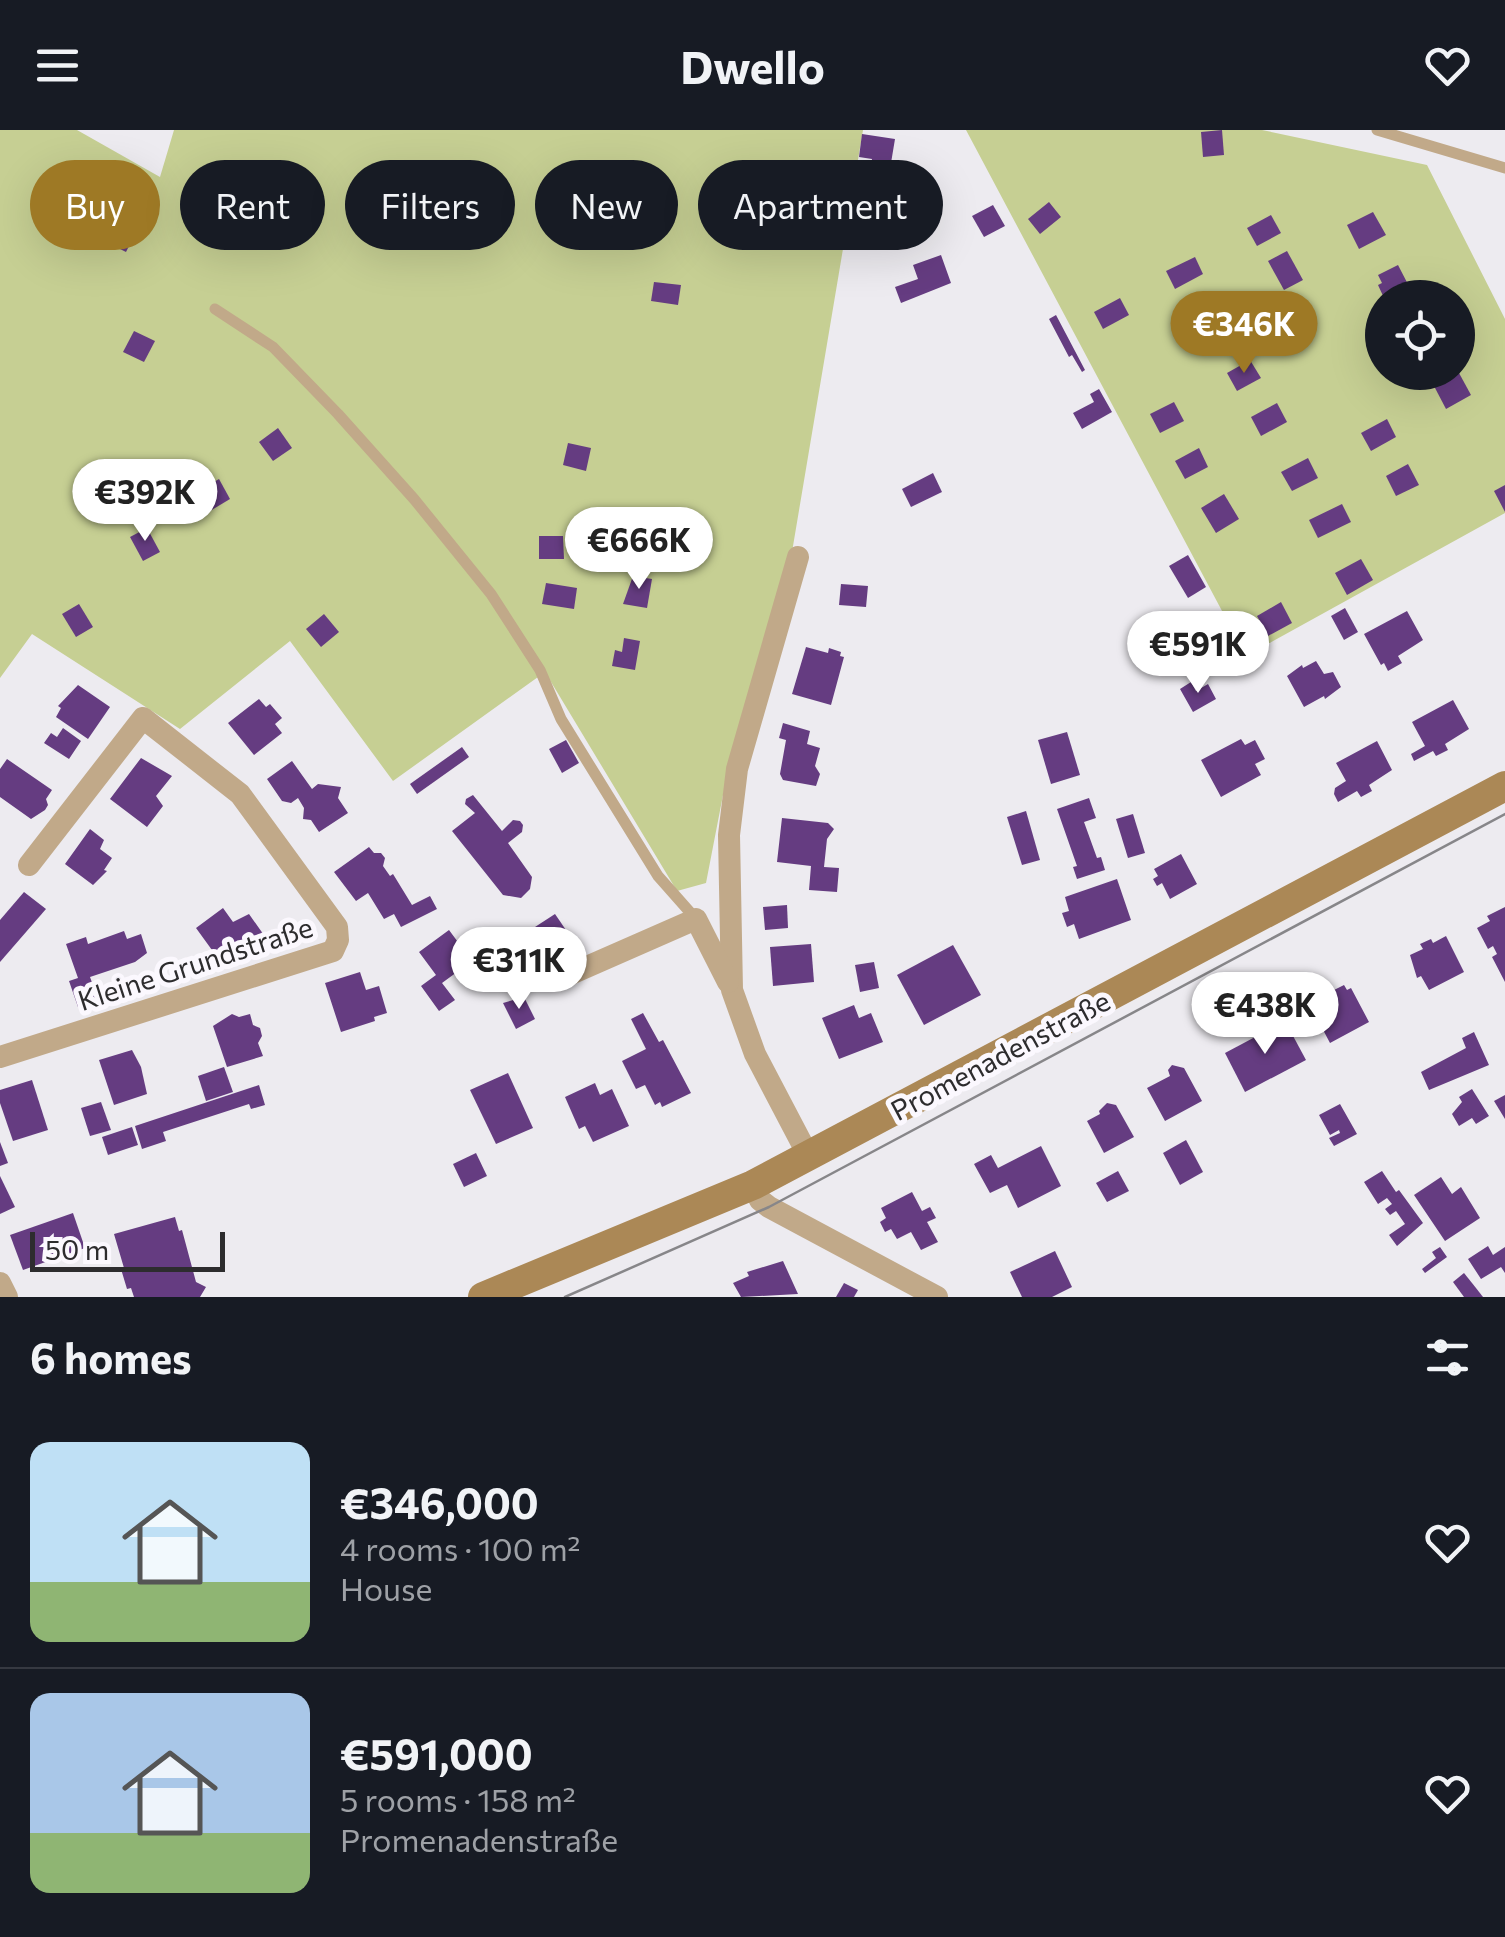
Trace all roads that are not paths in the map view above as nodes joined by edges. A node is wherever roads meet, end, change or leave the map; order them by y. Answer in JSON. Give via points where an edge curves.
{"nodes":[{"id":1,"x":1377,"y":130,"type":"edge"},
{"id":2,"x":1505,"y":168,"type":"edge"},
{"id":3,"x":215,"y":310,"type":"dead end"},
{"id":4,"x":798,"y":557,"type":"dead end"},
{"id":5,"x":1505,"y":786,"type":"edge"},
{"id":6,"x":30,"y":865,"type":"dead end"},
{"id":7,"x":696,"y":919,"type":"junction"},
{"id":8,"x":558,"y":980,"type":"dead end"},
{"id":9,"x":732,"y":990,"type":"junction"},
{"id":10,"x":0,"y":1057,"type":"edge"},
{"id":11,"x":809,"y":1157,"type":"junction"},
{"id":12,"x":753,"y":1185,"type":"junction"},
{"id":13,"x":0,"y":1283,"type":"edge"},
{"id":14,"x":7,"y":1297,"type":"edge"},
{"id":15,"x":482,"y":1297,"type":"edge"},
{"id":16,"x":937,"y":1297,"type":"edge"}],
"edges":[{"from":1,"to":2,"type":"lane"},
{"from":3,"to":7,"type":"lane","via":[[273,348],[338,414],[491,594],[658,876]]},
{"from":4,"to":9,"type":"street","via":[[736,769],[729,835]]},
{"from":5,"to":11,"type":"main road","name":"Promenadenstraße"},
{"from":6,"to":10,"type":"street","name":"Kleine Grundstraße","via":[[143,718],[240,794],[337,928],[338,940],[333,952]]},
{"from":7,"to":8,"type":"street"},
{"from":7,"to":9,"type":"street"},
{"from":9,"to":11,"type":"street","via":[[755,1054]]},
{"from":11,"to":12,"type":"main road","name":"Promenadenstraße"},
{"from":12,"to":15,"type":"main road","name":"Promenadenstraße"},
{"from":12,"to":16,"type":"street","via":[[769,1207]]},
{"from":13,"to":14,"type":"street"}]}
